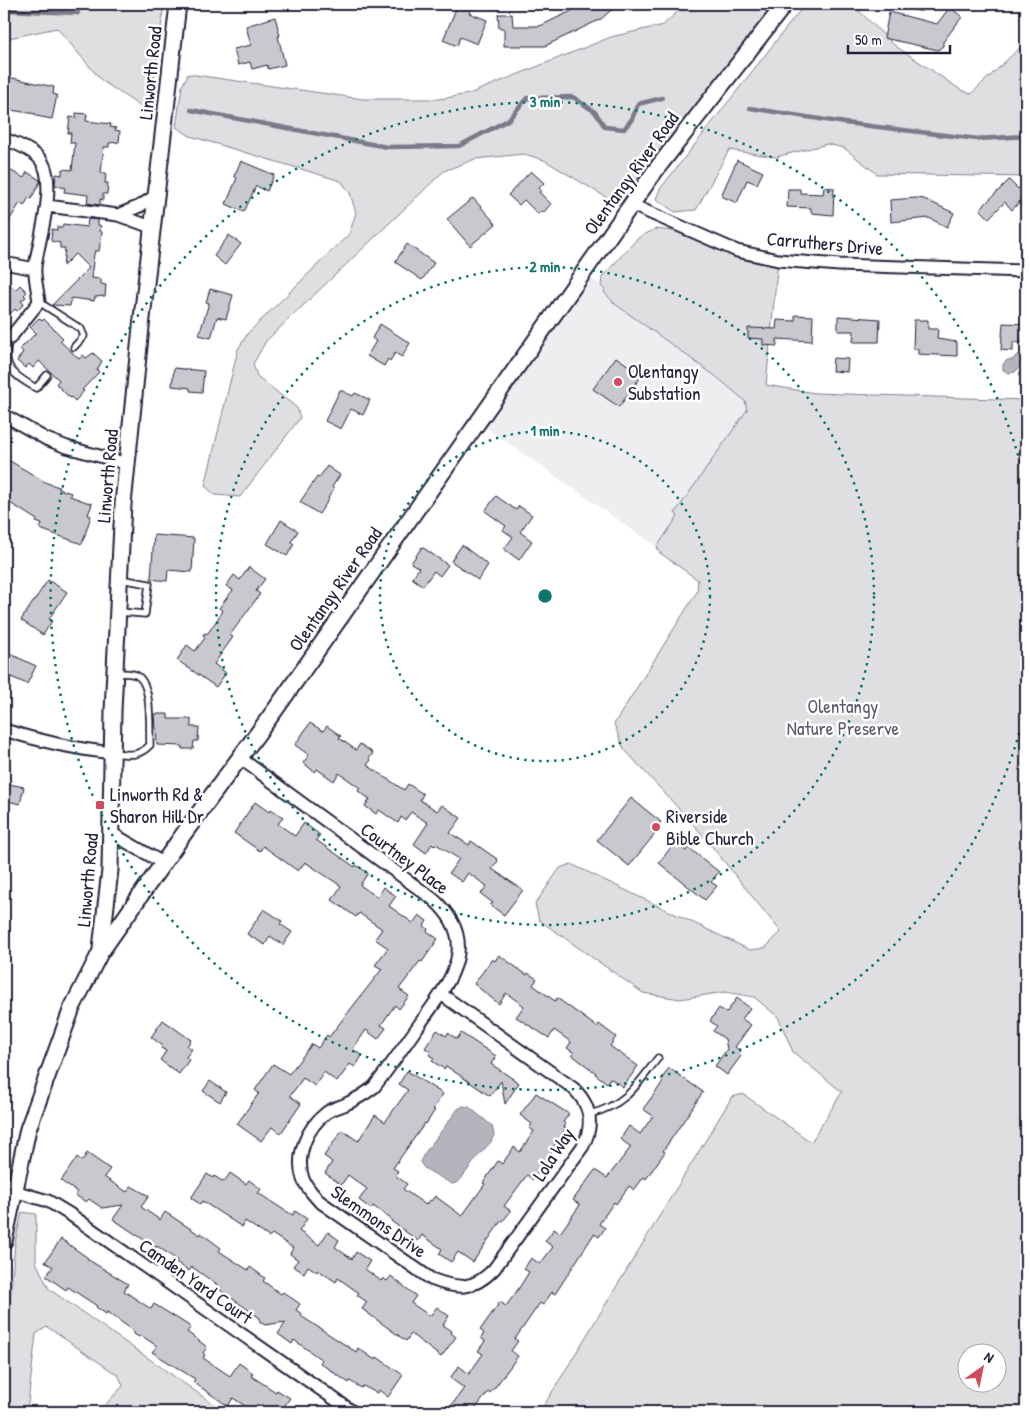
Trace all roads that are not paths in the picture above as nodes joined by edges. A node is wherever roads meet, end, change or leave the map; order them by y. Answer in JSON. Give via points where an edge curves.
{"nodes":[{"id":1,"x":178,"y":4,"type":"edge"},
{"id":2,"x":785,"y":4,"type":"edge"},
{"id":3,"x":901,"y":4,"type":"edge"},
{"id":4,"x":925,"y":4,"type":"edge"},
{"id":5,"x":4,"y":139,"type":"edge"},
{"id":6,"x":158,"y":194,"type":"junction"},
{"id":7,"x":632,"y":205,"type":"junction"},
{"id":8,"x":47,"y":206,"type":"junction"},
{"id":9,"x":118,"y":215,"type":"junction"},
{"id":10,"x":154,"y":228,"type":"junction"},
{"id":11,"x":4,"y":263,"type":"edge"},
{"id":12,"x":35,"y":269,"type":"junction"},
{"id":13,"x":1026,"y":271,"type":"edge"},
{"id":14,"x":39,"y":302,"type":"junction"},
{"id":15,"x":10,"y":338,"type":"joint"},
{"id":16,"x":74,"y":347,"type":"dead end"},
{"id":17,"x":47,"y":375,"type":"dead end"},
{"id":18,"x":4,"y":415,"type":"edge"},
{"id":19,"x":128,"y":464,"type":"junction"},
{"id":20,"x":119,"y":579,"type":"junction"},
{"id":21,"x":117,"y":611,"type":"junction"},
{"id":22,"x":115,"y":673,"type":"junction"},
{"id":23,"x":4,"y":730,"type":"edge"},
{"id":24,"x":112,"y":753,"type":"junction"},
{"id":25,"x":240,"y":758,"type":"junction"},
{"id":26,"x":111,"y":834,"type":"junction"},
{"id":27,"x":163,"y":863,"type":"junction"},
{"id":28,"x":100,"y":953,"type":"junction"},
{"id":29,"x":441,"y":994,"type":"junction"},
{"id":30,"x":658,"y":1058,"type":"dead end"},
{"id":31,"x":590,"y":1114,"type":"junction"},
{"id":32,"x":301,"y":1153,"type":"joint"},
{"id":33,"x":14,"y":1191,"type":"junction"},
{"id":34,"x":4,"y":1241,"type":"edge"},
{"id":35,"x":469,"y":1286,"type":"joint"},
{"id":36,"x":353,"y":1412,"type":"edge"}],
"edges":[{"from":1,"to":6,"type":"main road","name":"Linworth Road"},
{"from":2,"to":7,"type":"main road","name":"Olentangy River Road"},
{"from":3,"to":4,"type":"lane","via":[[920,7]]},
{"from":5,"to":8,"type":"street","via":[[41,160],[45,167]]},
{"from":6,"to":9,"type":"street"},
{"from":6,"to":10,"type":"main road","name":"Linworth Road"},
{"from":7,"to":13,"type":"street","name":"Carruthers Drive","via":[[737,251],[778,260]]},
{"from":7,"to":25,"type":"main road","name":"Olentangy River Road"},
{"from":8,"to":9,"type":"street"},
{"from":8,"to":12,"type":"street"},
{"from":9,"to":10,"type":"street"},
{"from":10,"to":19,"type":"main road","name":"Linworth Road"},
{"from":11,"to":12,"type":"street"},
{"from":12,"to":14,"type":"street"},
{"from":14,"to":15,"type":"street"},
{"from":14,"to":16,"type":"lane","via":[[81,329],[84,336]]},
{"from":15,"to":17,"type":"lane","via":[[4,351],[6,364],[20,379],[36,388]]},
{"from":18,"to":19,"type":"street","via":[[46,439]]},
{"from":19,"to":20,"type":"main road","name":"Linworth Road"},
{"from":20,"to":21,"type":"main road","name":"Linworth Road"},
{"from":20,"to":21,"type":"lane","via":[[149,584],[146,614]]},
{"from":21,"to":22,"type":"main road","name":"Linworth Road"},
{"from":22,"to":24,"type":"main road","name":"Linworth Road"},
{"from":22,"to":24,"type":"lane","via":[[134,674],[142,678],[147,687],[150,745],[135,755]]},
{"from":23,"to":24,"type":"street"},
{"from":24,"to":26,"type":"main road","name":"Linworth Road"},
{"from":25,"to":27,"type":"main road","name":"Olentangy River Road"},
{"from":25,"to":29,"type":"street","name":"Courtney Place","via":[[444,908],[456,929],[458,950],[456,963]]},
{"from":26,"to":27,"type":"street"},
{"from":26,"to":28,"type":"main road","name":"Linworth Road"},
{"from":27,"to":28,"type":"main road","name":"Olentangy River Road"},
{"from":28,"to":33,"type":"main road","name":"Olentangy River Road","via":[[72,1008],[36,1104]]},
{"from":29,"to":31,"type":"street","name":"Lola Way","via":[[573,1088]]},
{"from":29,"to":32,"type":"street","name":"Courtney Place","via":[[374,1087],[327,1112],[305,1140]]},
{"from":30,"to":31,"type":"lane","via":[[625,1098],[605,1110]]},
{"from":31,"to":35,"type":"street","name":"Lola Way","via":[[589,1131],[583,1146],[494,1269],[483,1280]]},
{"from":32,"to":35,"type":"street","name":"Slemmons Drive","via":[[303,1179],[319,1201],[431,1279],[449,1286]]},
{"from":33,"to":34,"type":"main road","name":"Olentangy River Road"},
{"from":33,"to":36,"type":"street","name":"Camden Yard Court","via":[[48,1201],[71,1215]]}]}
